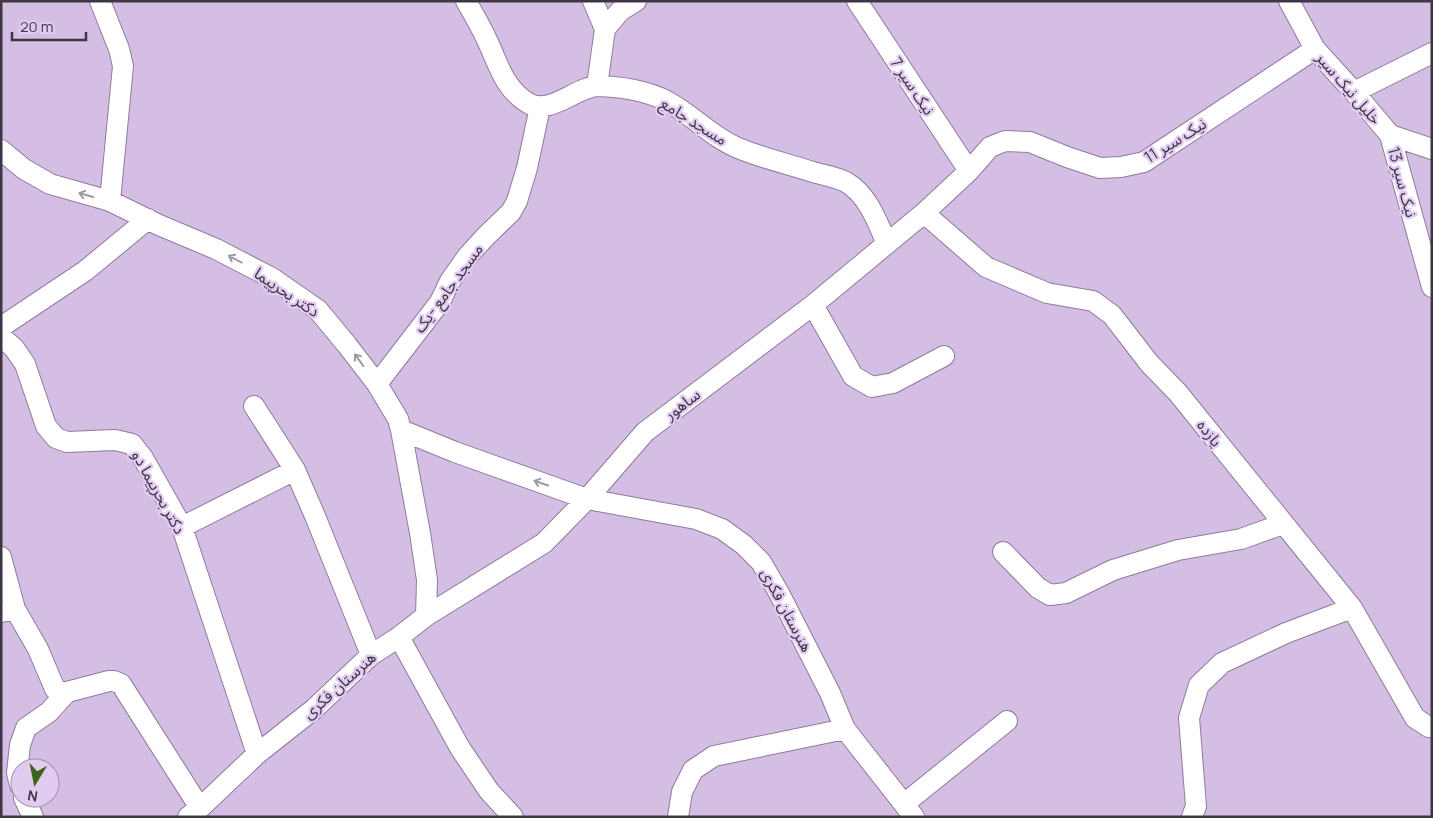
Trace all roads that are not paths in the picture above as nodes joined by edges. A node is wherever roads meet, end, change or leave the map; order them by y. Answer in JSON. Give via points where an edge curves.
{"nodes":[{"id":1,"x":100,"y":1,"type":"edge"},
{"id":2,"x":466,"y":1,"type":"edge"},
{"id":3,"x":593,"y":1,"type":"edge"},
{"id":4,"x":636,"y":1,"type":"edge"},
{"id":5,"x":857,"y":1,"type":"edge"},
{"id":6,"x":1289,"y":1,"type":"edge"},
{"id":7,"x":605,"y":29,"type":"junction"},
{"id":8,"x":1315,"y":49,"type":"junction"},
{"id":9,"x":1432,"y":53,"type":"edge"},
{"id":10,"x":597,"y":86,"type":"junction"},
{"id":11,"x":1354,"y":92,"type":"junction"},
{"id":12,"x":540,"y":107,"type":"junction"},
{"id":13,"x":1390,"y":135,"type":"junction"},
{"id":14,"x":1432,"y":149,"type":"edge"},
{"id":15,"x":1,"y":150,"type":"edge"},
{"id":16,"x":969,"y":171,"type":"junction"},
{"id":17,"x":110,"y":201,"type":"junction"},
{"id":18,"x":924,"y":213,"type":"junction"},
{"id":19,"x":148,"y":219,"type":"junction"},
{"id":20,"x":887,"y":244,"type":"junction"},
{"id":21,"x":1432,"y":287,"type":"edge"},
{"id":22,"x":813,"y":305,"type":"junction"},
{"id":23,"x":1,"y":327,"type":"edge"},
{"id":24,"x":1,"y":337,"type":"edge"},
{"id":25,"x":944,"y":356,"type":"dead end"},
{"id":26,"x":376,"y":384,"type":"junction"},
{"id":27,"x":254,"y":406,"type":"dead end"},
{"id":28,"x":401,"y":430,"type":"junction"},
{"id":29,"x":295,"y":470,"type":"junction"},
{"id":30,"x":587,"y":499,"type":"junction"},
{"id":31,"x":1283,"y":524,"type":"junction"},
{"id":32,"x":182,"y":527,"type":"junction"},
{"id":33,"x":1003,"y":552,"type":"dead end"},
{"id":34,"x":1,"y":557,"type":"edge"},
{"id":35,"x":1352,"y":608,"type":"junction"},
{"id":36,"x":8,"y":611,"type":"edge"},
{"id":37,"x":426,"y":616,"type":"junction"},
{"id":38,"x":399,"y":637,"type":"junction"},
{"id":39,"x":371,"y":655,"type":"junction"},
{"id":40,"x":67,"y":692,"type":"junction"},
{"id":41,"x":1007,"y":721,"type":"dead end"},
{"id":42,"x":1432,"y":727,"type":"edge"},
{"id":43,"x":845,"y":729,"type":"junction"},
{"id":44,"x":257,"y":754,"type":"junction"},
{"id":45,"x":19,"y":758,"type":"edge"},
{"id":46,"x":909,"y":810,"type":"edge"},
{"id":47,"x":194,"y":812,"type":"edge"},
{"id":48,"x":512,"y":817,"type":"edge"},
{"id":49,"x":678,"y":817,"type":"edge"},
{"id":50,"x":1192,"y":817,"type":"edge"}],
"edges":[{"from":1,"to":17,"type":"street","via":[[120,49],[123,66]]},
{"from":2,"to":12,"type":"street","via":[[511,89],[530,104]]},
{"from":3,"to":7,"type":"street"},
{"from":4,"to":7,"type":"street","via":[[620,11]]},
{"from":5,"to":16,"type":"street","name":"نیک سیر 7"},
{"from":6,"to":8,"type":"street","name":"خلیل نیک سیر"},
{"from":7,"to":10,"type":"street"},
{"from":8,"to":11,"type":"street","name":"خلیل نیک سیر"},
{"from":8,"to":16,"type":"street","name":"نیک سیر 11","via":[[1144,162],[1100,168],[1030,142],[1005,142],[990,147]]},
{"from":9,"to":11,"type":"street"},
{"from":10,"to":12,"type":"street","name":"مسجد جامع"},
{"from":10,"to":20,"type":"street","name":"مسجد جامع","via":[[643,91],[674,105],[702,127],[736,147],[844,181],[860,193]]},
{"from":11,"to":13,"type":"street","name":"خلیل نیک سیر"},
{"from":12,"to":26,"type":"street","name":"مسجد جامع -یک","via":[[527,168],[514,207],[467,257],[440,302]]},
{"from":13,"to":14,"type":"street","name":"خلیل نیک سیر"},
{"from":13,"to":21,"type":"street","name":"نیک سیر 13"},
{"from":17,"to":15,"type":"street","name":"دکتر بحرپیما","one_way":true,"via":[[50,184]]},
{"from":16,"to":18,"type":"street","name":"ساهور"},
{"from":17,"to":19,"type":"street","name":"دکتر بحرپیما"},
{"from":18,"to":20,"type":"street","name":"ساهور"},
{"from":18,"to":31,"type":"street","name":"یازده","via":[[986,267],[1047,292],[1093,302],[1112,315]]},
{"from":19,"to":23,"type":"street","via":[[84,271]]},
{"from":26,"to":19,"type":"street","name":"دکتر بحرپیما","one_way":true,"via":[[318,310],[272,278]]},
{"from":20,"to":22,"type":"street","name":"ساهور"},
{"from":22,"to":25,"type":"street","via":[[853,376],[872,387],[893,383]]},
{"from":22,"to":30,"type":"street","name":"ساهور","via":[[645,432]]},
{"from":24,"to":32,"type":"street","name":"دکتر بحرپیما دو","via":[[25,364],[46,426],[56,438],[67,442],[115,440],[132,444]]},
{"from":26,"to":28,"type":"street","name":"دکتر بحرپیما"},
{"from":27,"to":29,"type":"street"},
{"from":30,"to":28,"type":"street","one_way":true},
{"from":28,"to":37,"type":"street","name":"دکتر بحرپیما","via":[[427,580]]},
{"from":29,"to":32,"type":"street"},
{"from":29,"to":39,"type":"street"},
{"from":30,"to":37,"type":"street","name":"ساهور","via":[[544,543]]},
{"from":30,"to":43,"type":"street","name":"هنرستان فکری","via":[[696,519],[722,529],[744,545],[761,562],[779,593]]},
{"from":31,"to":33,"type":"street","via":[[1241,539],[1178,550],[1112,570],[1066,593],[1050,595],[1038,588]]},
{"from":31,"to":35,"type":"street","name":"یازده"},
{"from":32,"to":44,"type":"street","name":"دکتر بحرپیما دو"},
{"from":34,"to":36,"type":"street"},
{"from":35,"to":42,"type":"street","name":"یازده","via":[[1415,718]]},
{"from":35,"to":50,"type":"street","via":[[1286,633],[1222,663],[1199,685],[1189,718],[1196,806]]},
{"from":36,"to":40,"type":"street","via":[[38,650],[55,689]]},
{"from":37,"to":38,"type":"street","name":"ساهور"},
{"from":38,"to":39,"type":"street","name":"هنرستان فکری"},
{"from":38,"to":48,"type":"street","via":[[460,748],[489,791]]},
{"from":39,"to":44,"type":"street","name":"هنرستان فکری","via":[[314,708]]},
{"from":40,"to":45,"type":"street","via":[[49,712],[26,728]]},
{"from":40,"to":47,"type":"street","via":[[108,681],[121,684]]},
{"from":41,"to":46,"type":"street"},
{"from":43,"to":46,"type":"street","name":"هنرستان فکری"},
{"from":43,"to":49,"type":"street","via":[[714,756],[693,770],[682,792]]},
{"from":44,"to":47,"type":"street","name":"هنرستان فکری"}]}
